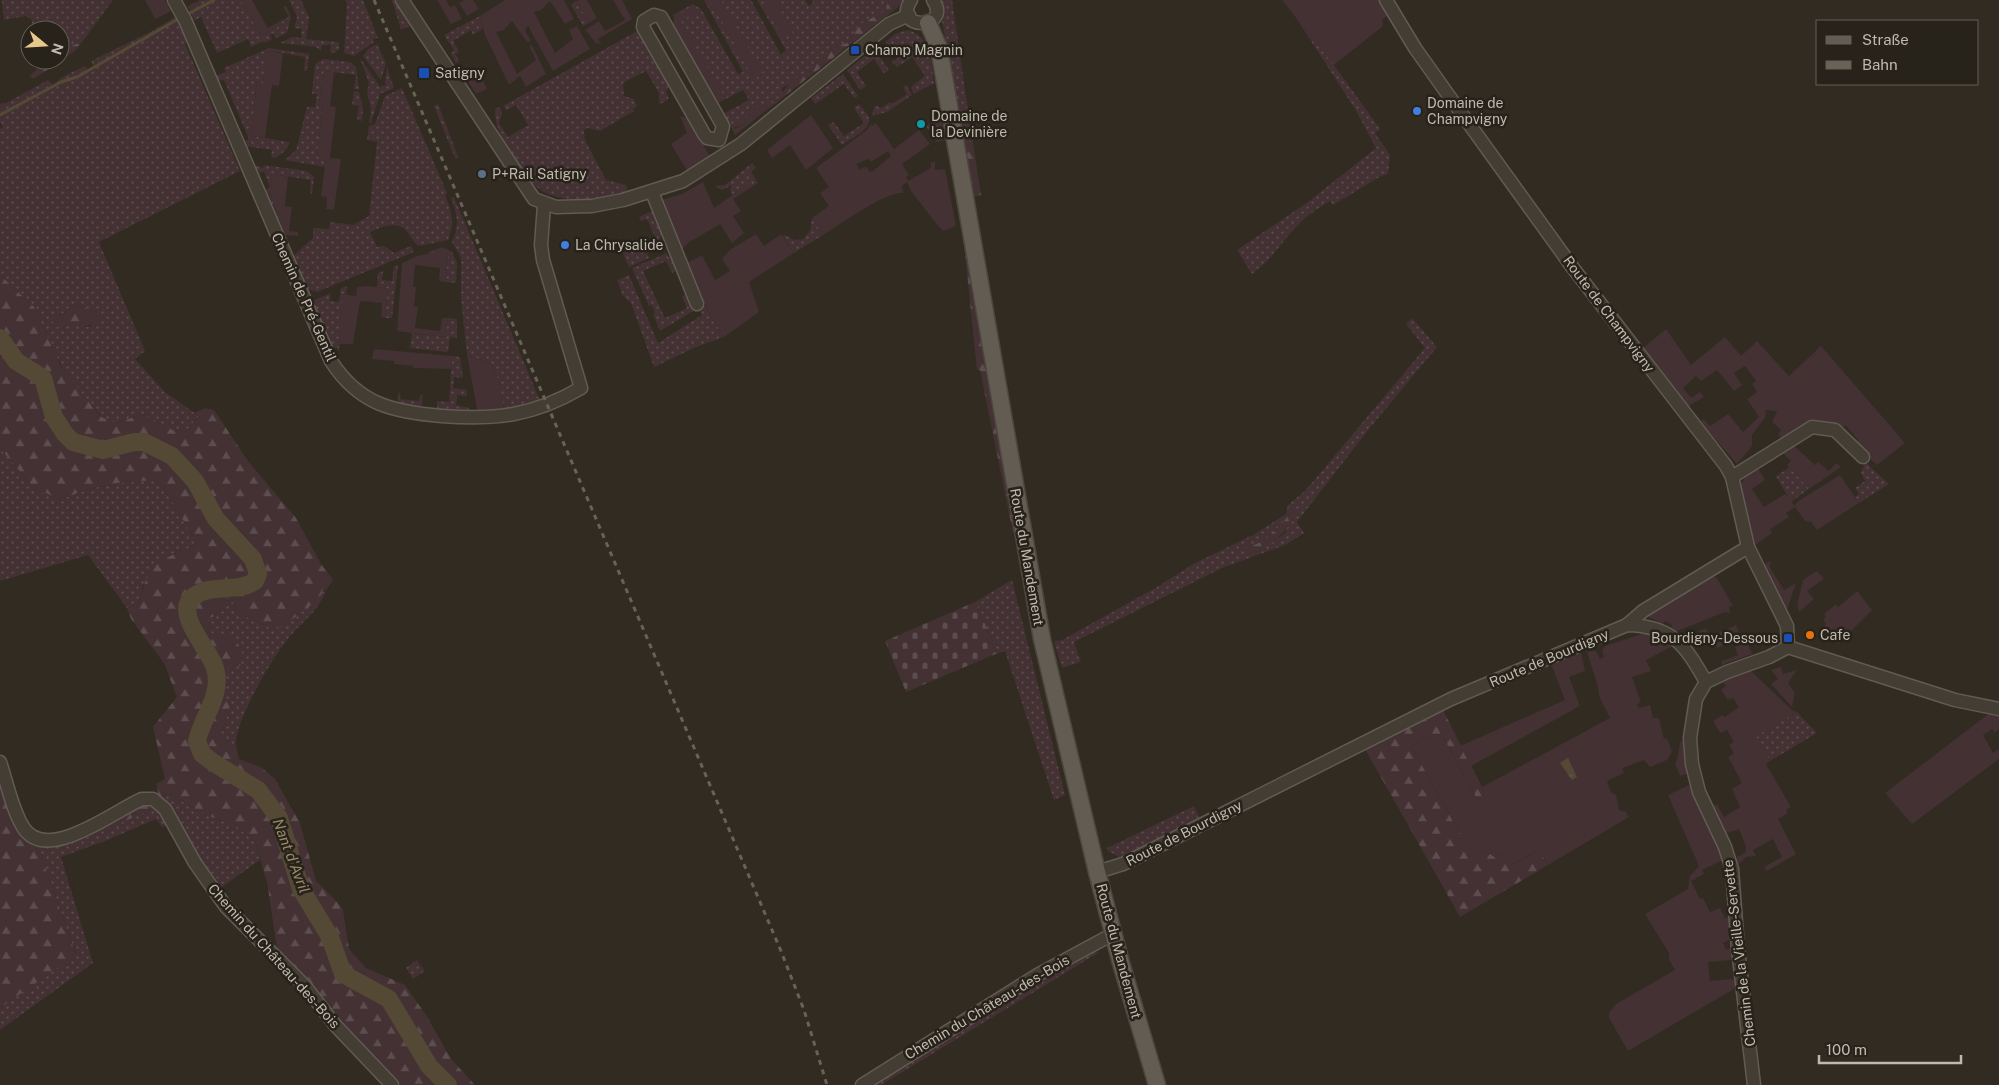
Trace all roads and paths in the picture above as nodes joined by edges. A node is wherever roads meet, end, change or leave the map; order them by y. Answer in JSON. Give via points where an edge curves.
{"nodes":[{"id":1,"x":174,"y":0,"type":"edge"},
{"id":2,"x":402,"y":0,"type":"edge"},
{"id":3,"x":933,"y":0,"type":"edge"},
{"id":4,"x":1386,"y":0,"type":"edge"},
{"id":5,"x":910,"y":4,"type":"edge"},
{"id":6,"x":928,"y":23,"type":"junction"},
{"id":7,"x":716,"y":114,"type":"junction"},
{"id":8,"x":698,"y":125,"type":"junction"},
{"id":9,"x":719,"y":140,"type":"junction"},
{"id":10,"x":727,"y":154,"type":"junction"},
{"id":11,"x":652,"y":192,"type":"junction"},
{"id":12,"x":544,"y":204,"type":"junction"},
{"id":13,"x":697,"y":304,"type":"dead end"},
{"id":14,"x":1864,"y":457,"type":"dead end"},
{"id":15,"x":1732,"y":477,"type":"junction"},
{"id":16,"x":1748,"y":547,"type":"junction"},
{"id":17,"x":1627,"y":624,"type":"junction"},
{"id":18,"x":1788,"y":647,"type":"junction"},
{"id":19,"x":1706,"y":682,"type":"junction"},
{"id":20,"x":1999,"y":709,"type":"edge"},
{"id":21,"x":0,"y":762,"type":"edge"},
{"id":22,"x":1097,"y":872,"type":"junction"},
{"id":23,"x":1114,"y":934,"type":"junction"},
{"id":24,"x":392,"y":1085,"type":"edge"},
{"id":25,"x":862,"y":1085,"type":"edge"},
{"id":26,"x":1157,"y":1085,"type":"edge"},
{"id":27,"x":1754,"y":1085,"type":"edge"}],
"edges":[{"from":1,"to":12,"type":"street","name":"Chemin de Pré-Gentil","via":[[331,361],[346,381],[374,402],[400,412],[487,419],[537,408],[581,388],[543,260]]},
{"from":2,"to":12,"type":"street","via":[[532,197]]},
{"from":3,"to":6,"type":"street","via":[[936,13]]},
{"from":4,"to":15,"type":"street","name":"Route de Champvigny","via":[[1438,80],[1574,268],[1723,460]]},
{"from":5,"to":6,"type":"street","via":[[917,23]]},
{"from":5,"to":10,"type":"street"},
{"from":6,"to":22,"type":"main road","name":"Route du Mandement","via":[[939,48],[1042,639]]},
{"from":7,"to":8,"type":"street","via":[[706,115]]},
{"from":7,"to":8,"type":"street","via":[[661,17],[650,16],[644,21],[644,27]]},
{"from":7,"to":9,"type":"street","via":[[723,130]]},
{"from":8,"to":9,"type":"street","via":[[707,138]]},
{"from":9,"to":10,"type":"street"},
{"from":10,"to":11,"type":"street","via":[[683,181]]},
{"from":11,"to":12,"type":"street","via":[[591,206]]},
{"from":11,"to":13,"type":"street"},
{"from":14,"to":15,"type":"street","via":[[1835,430],[1812,428]]},
{"from":15,"to":16,"type":"street","name":"Route de Champvigny"},
{"from":16,"to":17,"type":"street"},
{"from":16,"to":18,"type":"street","name":"Route de Champvigny","via":[[1787,626]]},
{"from":17,"to":19,"type":"street","name":"Route de Bourdigny","via":[[1652,627],[1673,636],[1685,648]]},
{"from":17,"to":22,"type":"street","name":"Route de Bourdigny","via":[[1451,699],[1123,864]]},
{"from":18,"to":19,"type":"street","via":[[1769,658]]},
{"from":18,"to":20,"type":"street","via":[[1955,700]]},
{"from":19,"to":27,"type":"street","name":"Chemin de la Vieille-Servette","via":[[1699,691],[1694,708],[1690,738],[1692,764],[1699,792],[1732,869]]},
{"from":21,"to":24,"type":"street","name":"Chemin du Château-des-Bois","via":[[23,827],[31,837],[42,841],[74,834],[142,800],[149,798],[161,804],[210,887],[226,907],[305,986],[335,1025]]},
{"from":22,"to":23,"type":"main road","name":"Route du Mandement"},
{"from":23,"to":25,"type":"street","name":"Chemin du Château-des-Bois","via":[[1039,974]]},
{"from":23,"to":26,"type":"main road","name":"Route du Mandement"}]}
